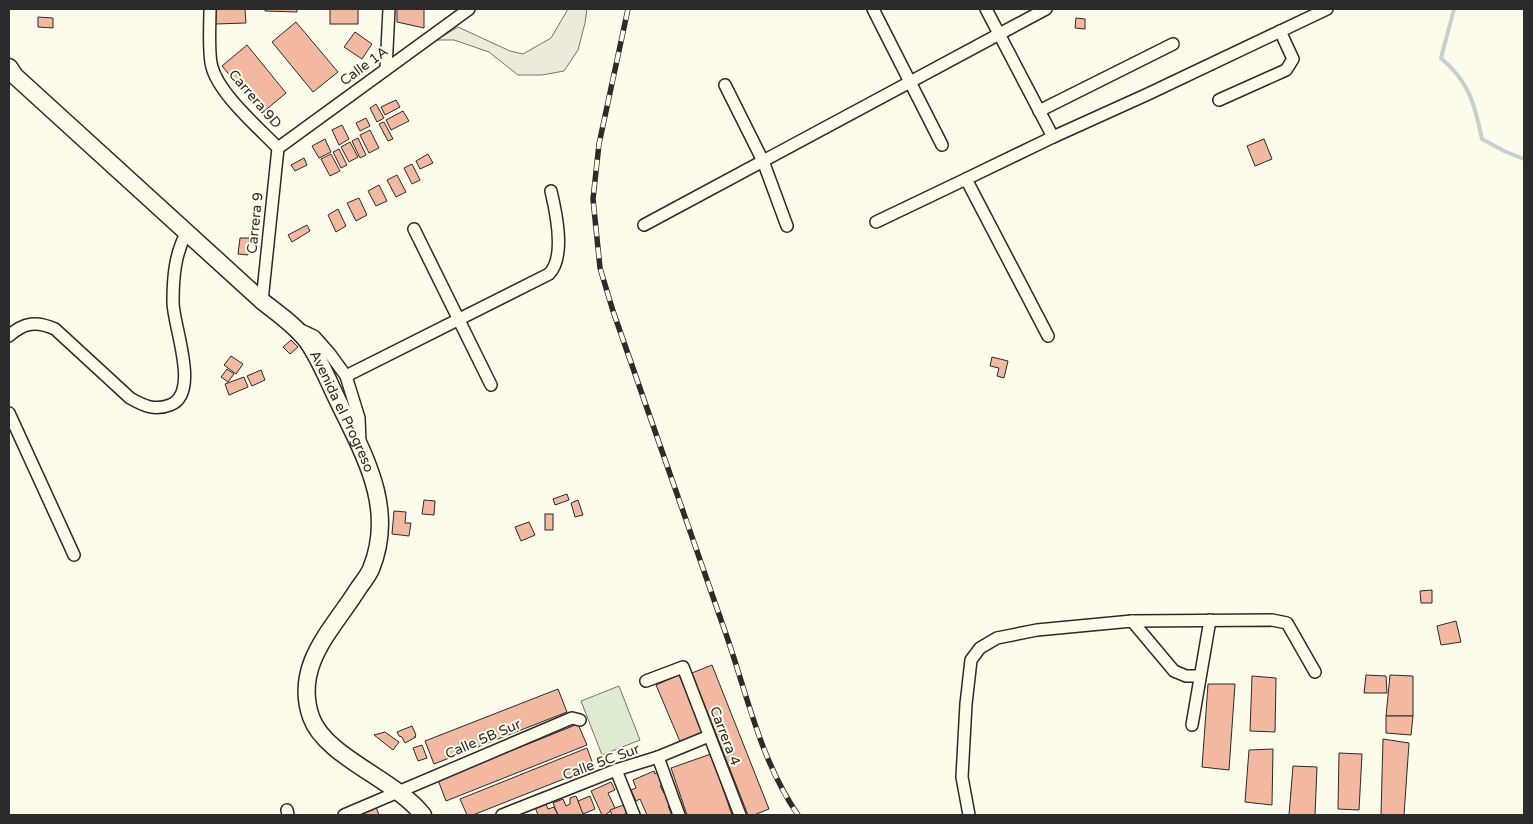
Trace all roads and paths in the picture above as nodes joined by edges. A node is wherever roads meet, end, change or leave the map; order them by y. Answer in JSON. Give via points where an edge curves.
{"nodes":[{"id":1,"x":210,"y":9,"type":"edge"},
{"id":2,"x":389,"y":9,"type":"edge"},
{"id":3,"x":469,"y":9,"type":"edge"},
{"id":4,"x":873,"y":9,"type":"edge"},
{"id":5,"x":986,"y":9,"type":"edge"},
{"id":6,"x":1046,"y":9,"type":"edge"},
{"id":7,"x":1327,"y":9,"type":"edge"},
{"id":8,"x":1280,"y":31,"type":"junction"},
{"id":9,"x":999,"y":34,"type":"junction"},
{"id":10,"x":1173,"y":44,"type":"dead end"},
{"id":11,"x":9,"y":67,"type":"edge"},
{"id":12,"x":386,"y":69,"type":"junction"},
{"id":13,"x":911,"y":82,"type":"junction"},
{"id":14,"x":725,"y":86,"type":"dead end"},
{"id":15,"x":1219,"y":100,"type":"dead end"},
{"id":16,"x":1039,"y":110,"type":"junction"},
{"id":17,"x":1053,"y":137,"type":"junction"},
{"id":18,"x":942,"y":145,"type":"dead end"},
{"id":19,"x":278,"y":148,"type":"junction"},
{"id":20,"x":763,"y":162,"type":"junction"},
{"id":21,"x":966,"y":179,"type":"junction"},
{"id":22,"x":551,"y":191,"type":"dead end"},
{"id":23,"x":876,"y":222,"type":"dead end"},
{"id":24,"x":644,"y":225,"type":"dead end"},
{"id":25,"x":787,"y":226,"type":"dead end"},
{"id":26,"x":414,"y":229,"type":"dead end"},
{"id":27,"x":187,"y":232,"type":"junction"},
{"id":28,"x":262,"y":300,"type":"junction"},
{"id":29,"x":458,"y":319,"type":"junction"},
{"id":30,"x":294,"y":327,"type":"junction"},
{"id":31,"x":9,"y":336,"type":"edge"},
{"id":32,"x":1048,"y":336,"type":"dead end"},
{"id":33,"x":346,"y":376,"type":"junction"},
{"id":34,"x":492,"y":385,"type":"dead end"},
{"id":35,"x":9,"y":413,"type":"edge"},
{"id":36,"x":361,"y":449,"type":"junction"},
{"id":37,"x":74,"y":555,"type":"dead end"},
{"id":38,"x":1210,"y":620,"type":"junction"},
{"id":39,"x":1132,"y":621,"type":"junction"},
{"id":40,"x":1315,"y":672,"type":"dead end"},
{"id":41,"x":1200,"y":676,"type":"junction"},
{"id":42,"x":646,"y":681,"type":"dead end"},
{"id":43,"x":580,"y":720,"type":"dead end"},
{"id":44,"x":1192,"y":725,"type":"dead end"},
{"id":45,"x":709,"y":736,"type":"junction"},
{"id":46,"x":658,"y":757,"type":"junction"},
{"id":47,"x":616,"y":770,"type":"junction"},
{"id":48,"x":398,"y":791,"type":"junction"},
{"id":49,"x":344,"y":815,"type":"edge"},
{"id":50,"x":423,"y":815,"type":"edge"},
{"id":51,"x":502,"y":815,"type":"edge"},
{"id":52,"x":634,"y":815,"type":"edge"},
{"id":53,"x":679,"y":815,"type":"edge"},
{"id":54,"x":740,"y":815,"type":"edge"},
{"id":55,"x":969,"y":815,"type":"edge"}],
"edges":[{"from":1,"to":19,"type":"street","name":"Carrera 9D","via":[[211,66],[217,79]]},
{"from":2,"to":12,"type":"street"},
{"from":3,"to":12,"type":"street","name":"Calle 1A"},
{"from":4,"to":13,"type":"street"},
{"from":5,"to":9,"type":"street"},
{"from":6,"to":9,"type":"street"},
{"from":7,"to":8,"type":"street"},
{"from":8,"to":15,"type":"street","via":[[1293,59],[1290,66]]},
{"from":8,"to":17,"type":"street"},
{"from":9,"to":13,"type":"street"},
{"from":9,"to":16,"type":"street"},
{"from":10,"to":16,"type":"street"},
{"from":11,"to":27,"type":"main road","name":"Avenida el Progreso","via":[[15,76]]},
{"from":12,"to":19,"type":"street","name":"Calle 1A"},
{"from":13,"to":18,"type":"street"},
{"from":13,"to":20,"type":"street"},
{"from":14,"to":20,"type":"street"},
{"from":16,"to":17,"type":"street"},
{"from":17,"to":21,"type":"street"},
{"from":19,"to":28,"type":"street","name":"Carrera 9"},
{"from":20,"to":24,"type":"street"},
{"from":20,"to":25,"type":"street"},
{"from":21,"to":23,"type":"street"},
{"from":21,"to":32,"type":"street"},
{"from":22,"to":29,"type":"street","via":[[559,226],[553,270]]},
{"from":26,"to":29,"type":"street"},
{"from":27,"to":28,"type":"main road","name":"Avenida el Progreso"},
{"from":27,"to":31,"type":"street","via":[[179,246],[172,304],[186,379],[182,394],[172,405],[158,409],[130,398],[55,329],[42,323],[27,324]]},
{"from":28,"to":30,"type":"main road","name":"Avenida el Progreso"},
{"from":29,"to":33,"type":"street"},
{"from":29,"to":34,"type":"street"},
{"from":30,"to":33,"type":"street","via":[[314,336]]},
{"from":30,"to":36,"type":"main road","name":"Avenida el Progreso","via":[[313,350]]},
{"from":33,"to":36,"type":"street","via":[[359,418]]},
{"from":35,"to":37,"type":"street"},
{"from":36,"to":48,"type":"main road","name":"Avenida el Progreso","via":[[377,490],[379,538],[370,570],[317,648],[305,690],[312,720],[325,741]]},
{"from":38,"to":39,"type":"street"},
{"from":38,"to":40,"type":"street","via":[[1287,623]]},
{"from":38,"to":41,"type":"street"},
{"from":39,"to":41,"type":"street","via":[[1174,672]]},
{"from":39,"to":55,"type":"street","via":[[1037,630],[998,638],[980,648],[972,660],[966,704],[962,777]]},
{"from":41,"to":44,"type":"street"},
{"from":42,"to":45,"type":"street","name":"Carrera 4","via":[[683,667]]},
{"from":43,"to":48,"type":"street","name":"Calle 5B Sur","via":[[572,718]]},
{"from":45,"to":46,"type":"street","name":"Calle 5C Sur"},
{"from":45,"to":54,"type":"street","name":"Carrera 4"},
{"from":46,"to":47,"type":"street","name":"Calle 5C Sur"},
{"from":46,"to":53,"type":"street"},
{"from":47,"to":51,"type":"street","name":"Calle 5C Sur"},
{"from":47,"to":52,"type":"street"},
{"from":48,"to":49,"type":"street","name":"Calle 5B Sur"},
{"from":48,"to":50,"type":"main road","name":"Avenida el Progreso"}]}
